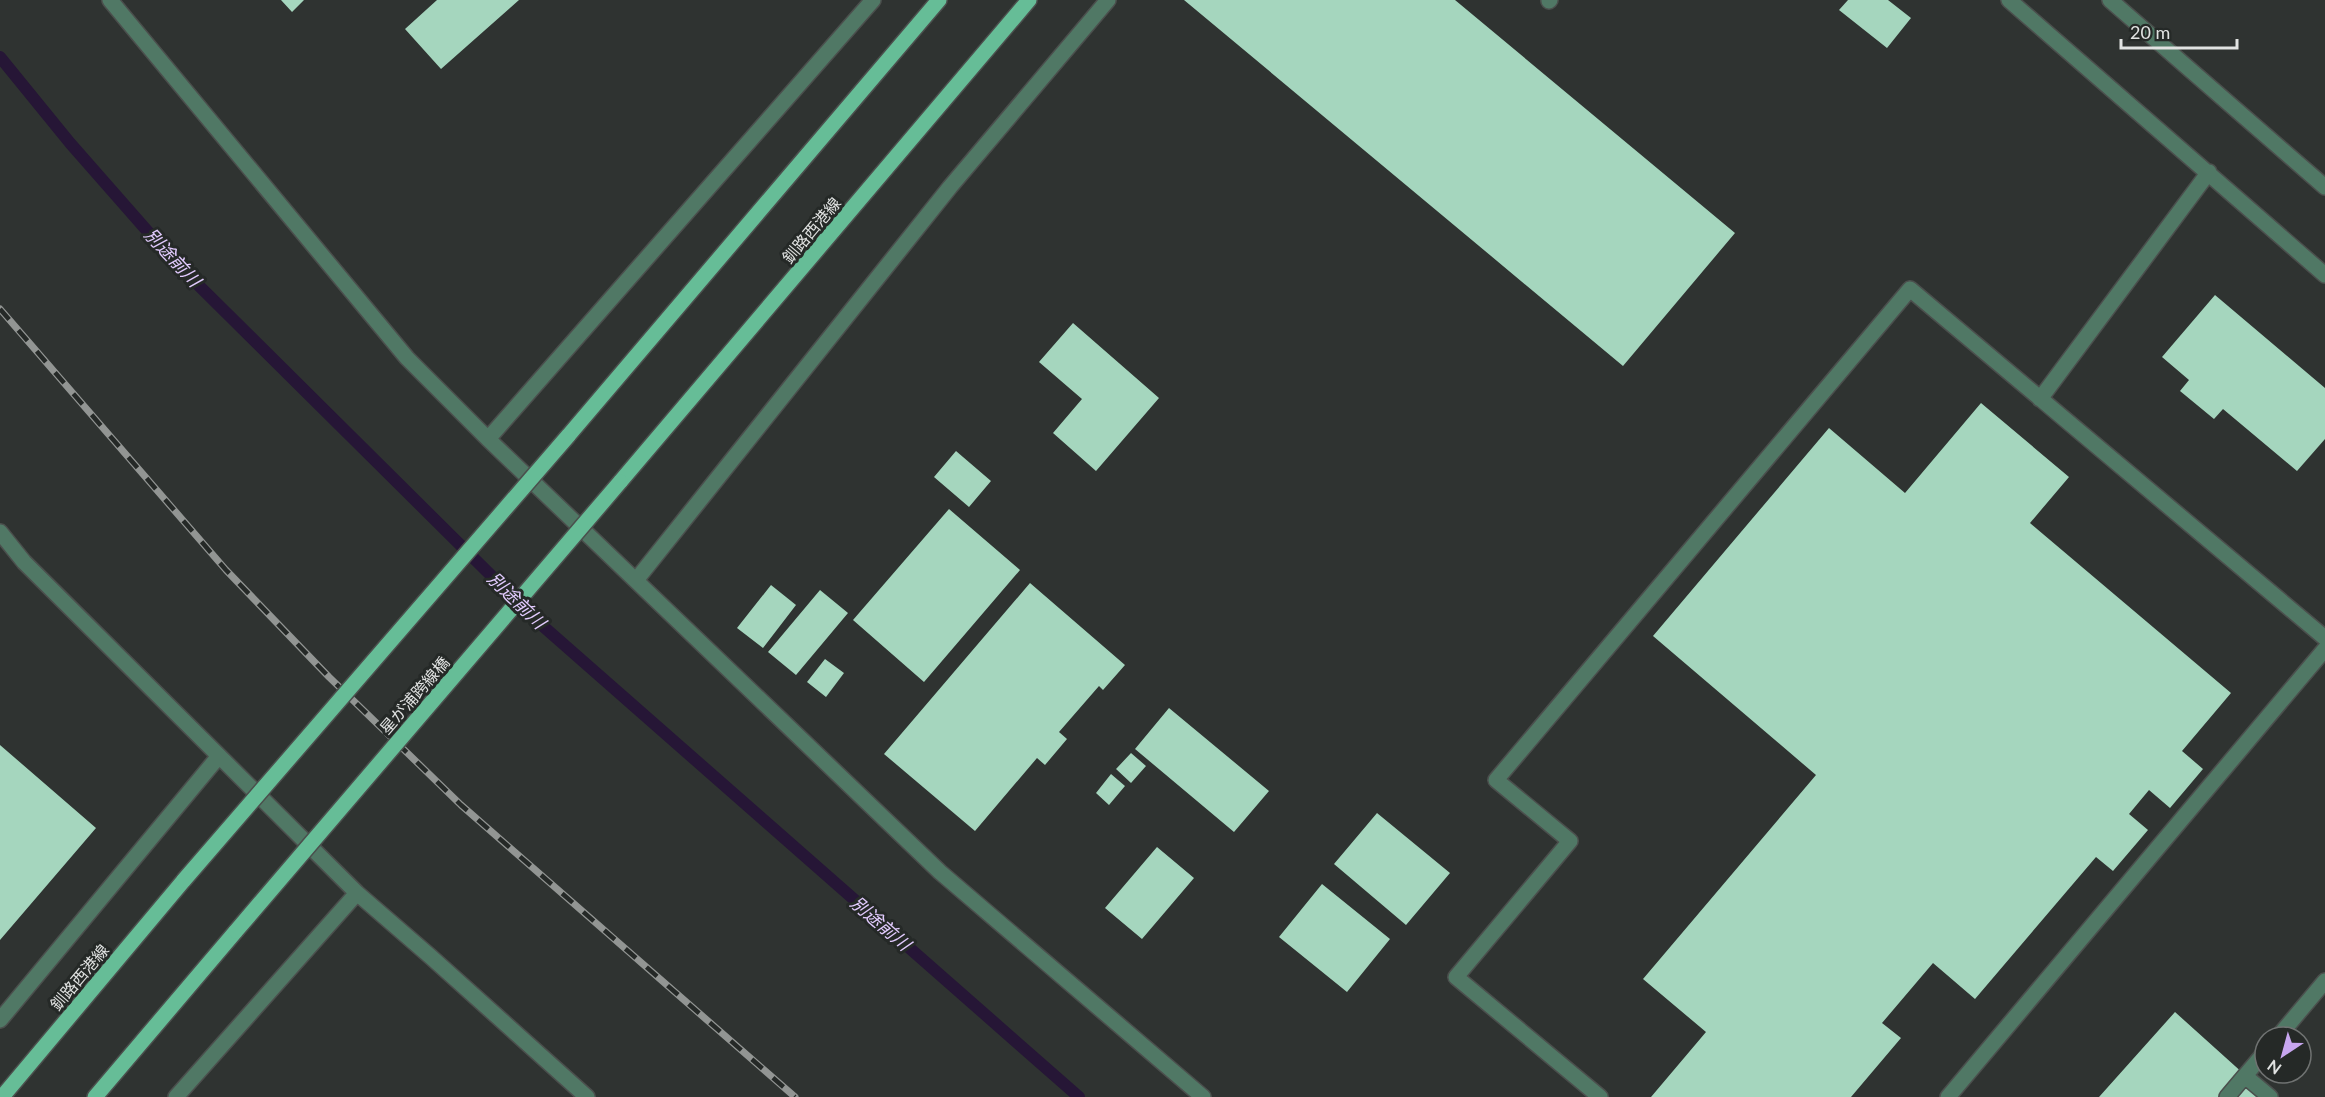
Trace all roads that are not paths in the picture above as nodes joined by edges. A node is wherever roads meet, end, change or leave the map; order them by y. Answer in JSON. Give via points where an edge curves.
{"nodes":[{"id":1,"x":110,"y":0,"type":"edge"},
{"id":2,"x":873,"y":0,"type":"edge"},
{"id":3,"x":939,"y":0,"type":"edge"},
{"id":4,"x":1029,"y":0,"type":"edge"},
{"id":5,"x":1108,"y":0,"type":"edge"},
{"id":6,"x":2009,"y":0,"type":"edge"},
{"id":7,"x":2110,"y":0,"type":"edge"},
{"id":8,"x":2209,"y":172,"type":"junction"},
{"id":9,"x":2325,"y":187,"type":"edge"},
{"id":10,"x":2325,"y":275,"type":"edge"},
{"id":11,"x":2040,"y":399,"type":"junction"},
{"id":12,"x":488,"y":439,"type":"junction"},
{"id":13,"x":620,"y":482,"type":"joint"},
{"id":14,"x":0,"y":532,"type":"edge"},
{"id":15,"x":637,"y":579,"type":"junction"},
{"id":16,"x":2325,"y":638,"type":"edge"},
{"id":17,"x":2325,"y":649,"type":"edge"},
{"id":18,"x":219,"y":756,"type":"junction"},
{"id":19,"x":357,"y":893,"type":"junction"},
{"id":20,"x":2325,"y":981,"type":"edge"},
{"id":21,"x":0,"y":1020,"type":"edge"},
{"id":22,"x":2287,"y":1025,"type":"edge"},
{"id":23,"x":2253,"y":1066,"type":"edge"},
{"id":24,"x":2245,"y":1076,"type":"junction"},
{"id":25,"x":2,"y":1097,"type":"edge"},
{"id":26,"x":95,"y":1097,"type":"edge"},
{"id":27,"x":176,"y":1097,"type":"edge"},
{"id":28,"x":587,"y":1097,"type":"edge"},
{"id":29,"x":1203,"y":1097,"type":"edge"},
{"id":30,"x":1600,"y":1097,"type":"edge"},
{"id":31,"x":1948,"y":1097,"type":"edge"},
{"id":32,"x":2227,"y":1097,"type":"edge"},
{"id":33,"x":2270,"y":1097,"type":"edge"}],
"edges":[{"from":1,"to":12,"type":"street","via":[[407,358]]},
{"from":2,"to":12,"type":"street"},
{"from":3,"to":25,"type":"main road","name":"釧路西港線","bridge":true},
{"from":4,"to":13,"type":"main road","name":"釧路西港線"},
{"from":5,"to":15,"type":"street","via":[[950,187]]},
{"from":6,"to":8,"type":"street"},
{"from":7,"to":9,"type":"street"},
{"from":8,"to":10,"type":"street"},
{"from":8,"to":11,"type":"street"},
{"from":11,"to":16,"type":"street"},
{"from":11,"to":30,"type":"street","via":[[1910,289],[1496,780],[1570,841],[1456,976]]},
{"from":12,"to":15,"type":"street"},
{"from":13,"to":26,"type":"main road","name":"星が浦跨線橋","bridge":true},
{"from":14,"to":18,"type":"street","via":[[24,562]]},
{"from":15,"to":29,"type":"street","via":[[940,872]]},
{"from":17,"to":31,"type":"street"},
{"from":18,"to":19,"type":"street"},
{"from":18,"to":21,"type":"street"},
{"from":19,"to":27,"type":"street"},
{"from":19,"to":28,"type":"street"},
{"from":20,"to":22,"type":"street"},
{"from":23,"to":24,"type":"street"},
{"from":24,"to":32,"type":"street"},
{"from":24,"to":33,"type":"street"}]}
